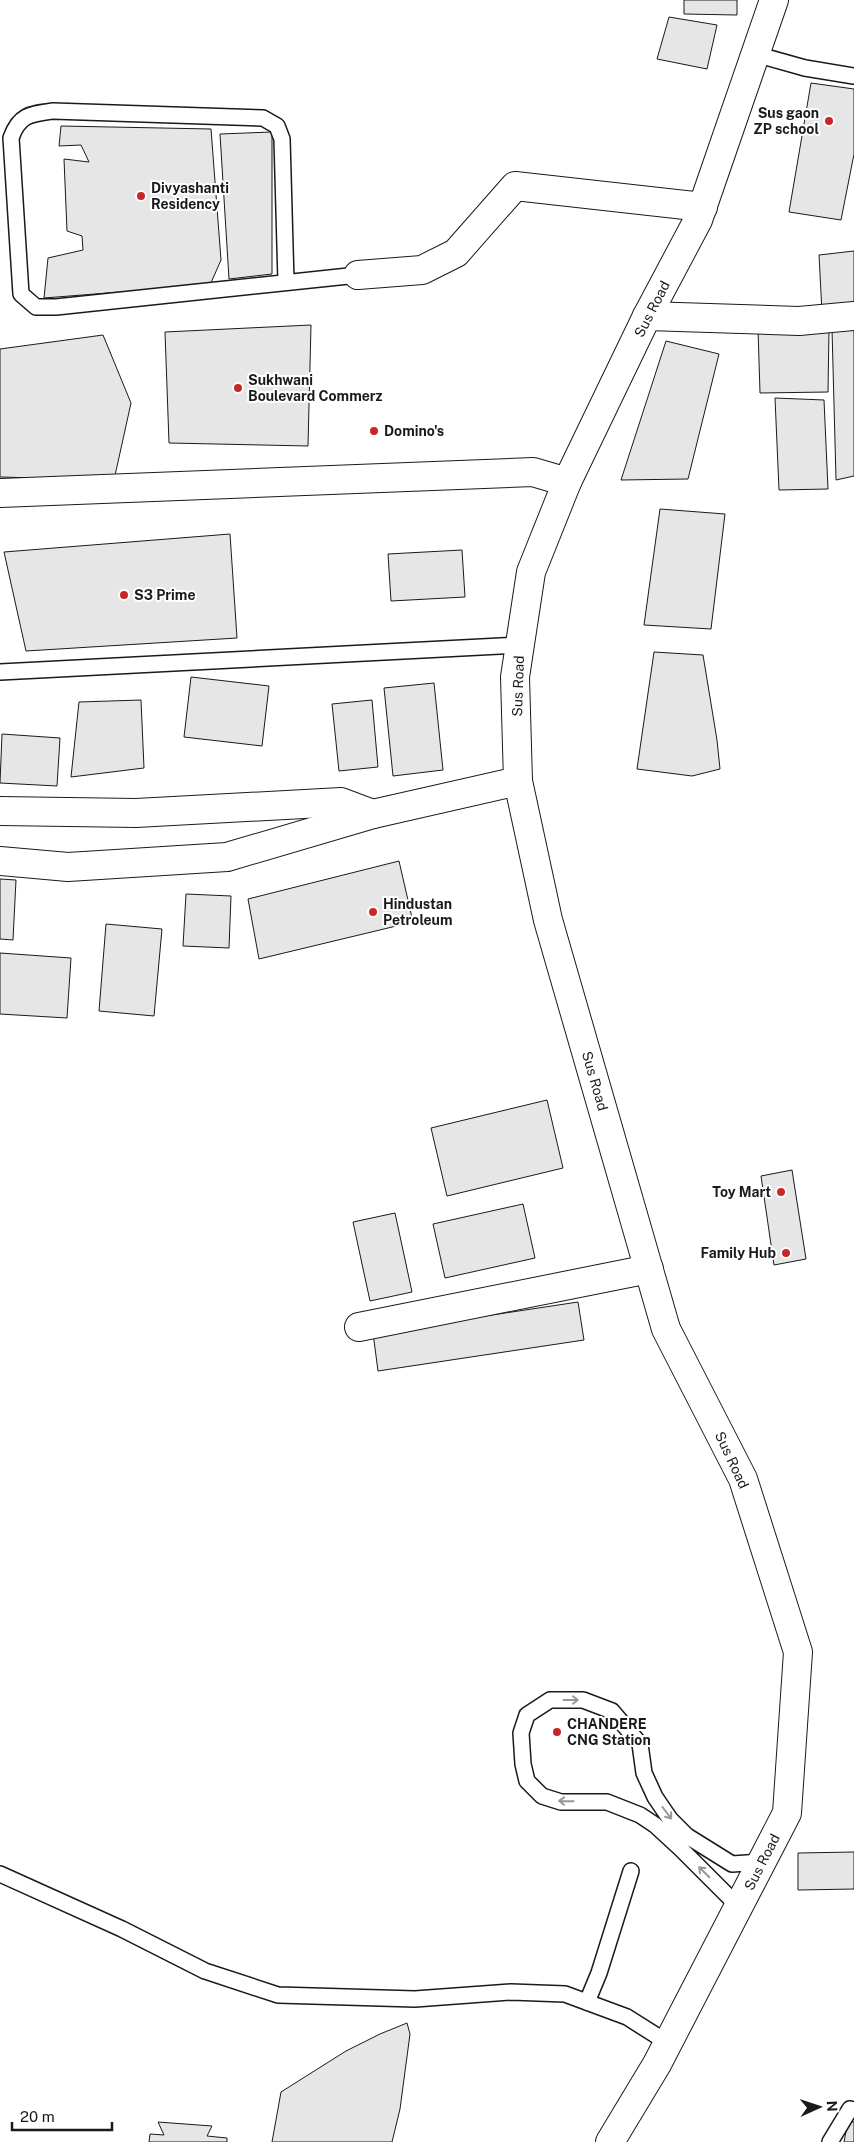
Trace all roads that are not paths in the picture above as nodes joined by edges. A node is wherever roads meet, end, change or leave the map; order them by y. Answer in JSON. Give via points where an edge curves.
{"nodes":[{"id":1,"x":774,"y":0,"type":"edge"},
{"id":2,"x":755,"y":54,"type":"junction"},
{"id":3,"x":854,"y":76,"type":"edge"},
{"id":4,"x":702,"y":207,"type":"junction"},
{"id":5,"x":358,"y":275,"type":"joint"},
{"id":6,"x":286,"y":282,"type":"junction"},
{"id":7,"x":647,"y":316,"type":"junction"},
{"id":8,"x":854,"y":316,"type":"edge"},
{"id":9,"x":567,"y":482,"type":"junction"},
{"id":10,"x":0,"y":494,"type":"edge"},
{"id":11,"x":520,"y":645,"type":"junction"},
{"id":12,"x":0,"y":672,"type":"edge"},
{"id":13,"x":518,"y":781,"type":"junction"},
{"id":14,"x":0,"y":810,"type":"edge"},
{"id":15,"x":372,"y":814,"type":"junction"},
{"id":16,"x":0,"y":861,"type":"edge"},
{"id":17,"x":649,"y":1269,"type":"junction"},
{"id":18,"x":360,"y":1327,"type":"dead end"},
{"id":19,"x":762,"y":1862,"type":"junction"},
{"id":20,"x":631,"y":1871,"type":"dead end"},
{"id":21,"x":0,"y":1874,"type":"edge"},
{"id":22,"x":739,"y":1906,"type":"junction"},
{"id":23,"x":587,"y":2002,"type":"junction"},
{"id":24,"x":668,"y":2043,"type":"junction"},
{"id":25,"x":854,"y":2110,"type":"edge"},
{"id":26,"x":610,"y":2142,"type":"edge"},
{"id":27,"x":830,"y":2142,"type":"edge"}],
"edges":[{"from":1,"to":2,"type":"street","name":"Sus Road"},
{"from":2,"to":3,"type":"lane","via":[[804,68]]},
{"from":2,"to":4,"type":"street","name":"Sus Road"},
{"from":4,"to":5,"type":"street","via":[[515,186],[456,253],[422,270]]},
{"from":4,"to":7,"type":"street","name":"Sus Road"},
{"from":5,"to":6,"type":"lane"},
{"from":6,"to":6,"type":"lane","via":[[36,308],[21,294],[11,138],[16,124],[31,114],[53,111],[263,118],[276,126],[282,140]]},
{"from":7,"to":8,"type":"street","via":[[799,322]]},
{"from":7,"to":9,"type":"street","name":"Sus Road"},
{"from":9,"to":10,"type":"street","via":[[533,472]]},
{"from":9,"to":11,"type":"street","name":"Sus Road","via":[[531,572]]},
{"from":11,"to":12,"type":"lane"},
{"from":11,"to":13,"type":"street","name":"Sus Road","via":[[515,677]]},
{"from":13,"to":15,"type":"street"},
{"from":13,"to":17,"type":"street","name":"Sus Road","via":[[548,920]]},
{"from":14,"to":15,"type":"street","via":[[136,813],[341,802]]},
{"from":15,"to":16,"type":"street","via":[[227,857],[68,867]]},
{"from":17,"to":18,"type":"street"},
{"from":17,"to":19,"type":"street","name":"Sus Road","via":[[666,1329],[743,1479],[798,1652],[787,1814]]},
{"from":19,"to":22,"type":"street","name":"Sus Road"},
{"from":22,"to":19,"type":"lane","one_way":true,"via":[[668,1837],[640,1815],[607,1802],[561,1802],[542,1796],[527,1780],[523,1764],[521,1733],[527,1715],[550,1700],[583,1700],[612,1711],[640,1744],[644,1773],[670,1818],[688,1836],[732,1864]]},
{"from":20,"to":23,"type":"lane"},
{"from":21,"to":23,"type":"lane","via":[[204,1970],[278,1995],[415,1999],[511,1992],[565,1994]]},
{"from":22,"to":24,"type":"street","name":"Sus Road"},
{"from":23,"to":24,"type":"lane","via":[[627,2017]]},
{"from":24,"to":26,"type":"street","name":"Sus Road"},
{"from":25,"to":27,"type":"lane","via":[[850,2109]]}]}
